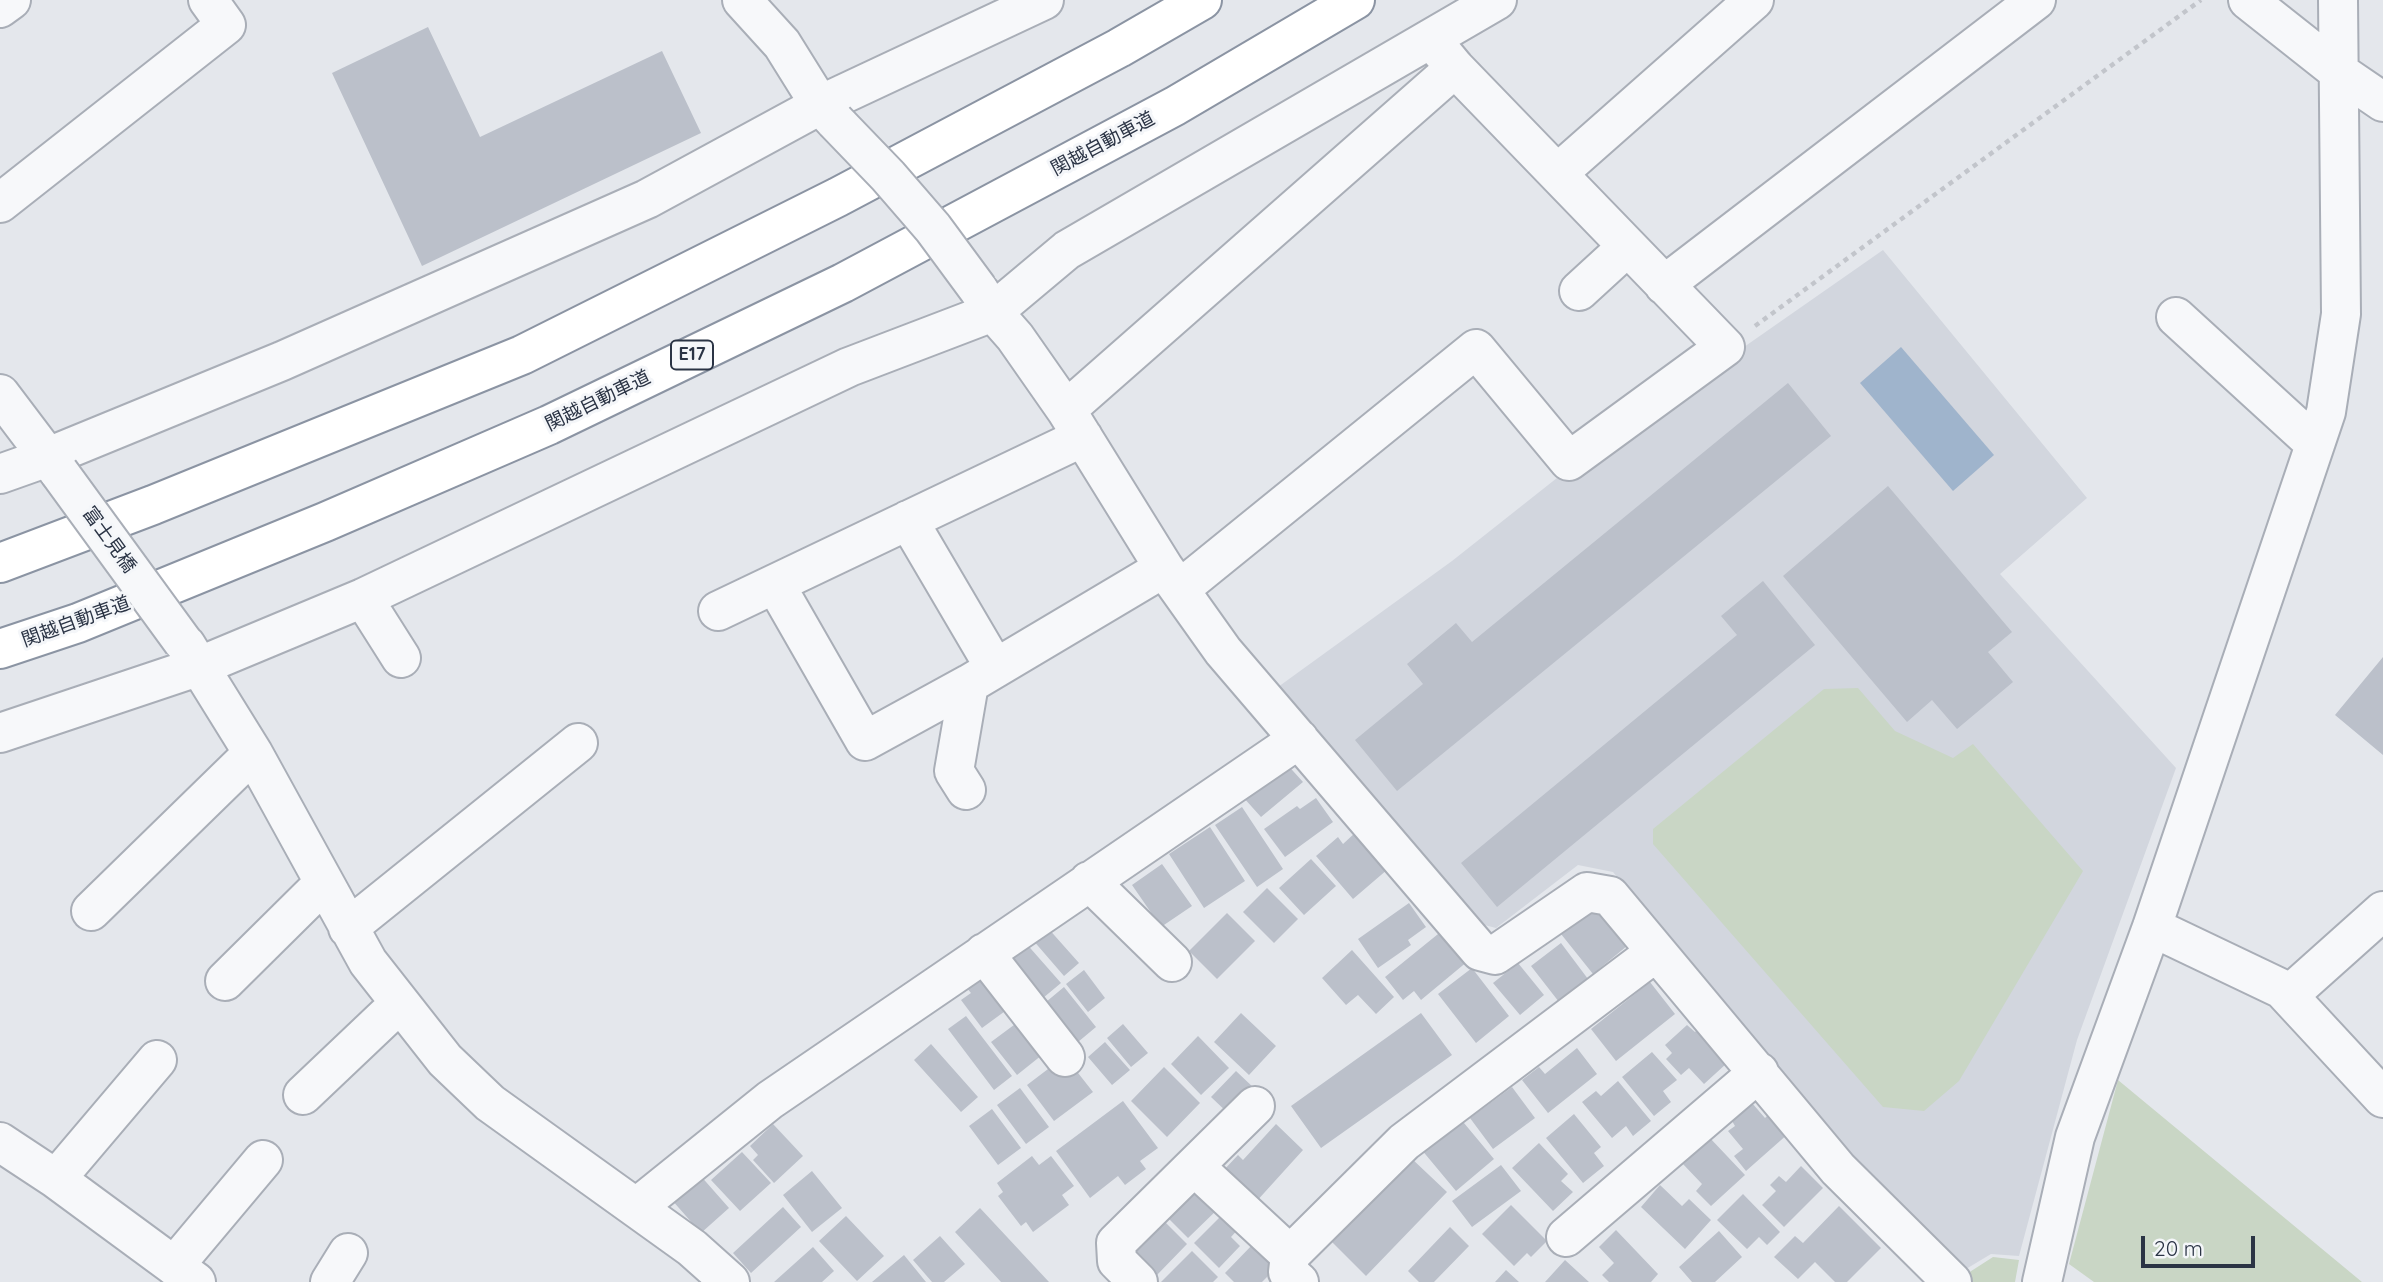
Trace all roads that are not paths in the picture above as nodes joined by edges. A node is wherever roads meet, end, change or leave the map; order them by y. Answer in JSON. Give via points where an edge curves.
{"nodes":[{"id":1,"x":11,"y":0,"type":"edge"},
{"id":2,"x":208,"y":0,"type":"edge"},
{"id":3,"x":742,"y":0,"type":"edge"},
{"id":4,"x":1202,"y":0,"type":"edge"},
{"id":5,"x":1355,"y":0,"type":"edge"},
{"id":6,"x":1497,"y":0,"type":"edge"},
{"id":7,"x":1754,"y":0,"type":"edge"},
{"id":8,"x":2036,"y":0,"type":"edge"},
{"id":9,"x":2248,"y":0,"type":"edge"},
{"id":10,"x":2337,"y":0,"type":"edge"},
{"id":11,"x":1035,"y":2,"type":"edge"},
{"id":12,"x":0,"y":8,"type":"edge"},
{"id":13,"x":1432,"y":39,"type":"junction"},
{"id":14,"x":1455,"y":68,"type":"junction"},
{"id":15,"x":2339,"y":72,"type":"junction"},
{"id":16,"x":2383,"y":102,"type":"edge"},
{"id":17,"x":828,"y":113,"type":"junction"},
{"id":18,"x":1558,"y":173,"type":"junction"},
{"id":19,"x":0,"y":203,"type":"edge"},
{"id":20,"x":1627,"y":247,"type":"junction"},
{"id":21,"x":1664,"y":285,"type":"junction"},
{"id":22,"x":1579,"y":290,"type":"dead end"},
{"id":23,"x":985,"y":301,"type":"junction"},
{"id":24,"x":2176,"y":317,"type":"dead end"},
{"id":25,"x":0,"y":394,"type":"edge"},
{"id":26,"x":1074,"y":423,"type":"junction"},
{"id":27,"x":2315,"y":444,"type":"junction"},
{"id":28,"x":53,"y":464,"type":"junction"},
{"id":29,"x":0,"y":474,"type":"edge"},
{"id":30,"x":908,"y":520,"type":"junction"},
{"id":31,"x":0,"y":563,"type":"edge"},
{"id":32,"x":1172,"y":579,"type":"junction"},
{"id":33,"x":775,"y":583,"type":"junction"},
{"id":34,"x":363,"y":598,"type":"junction"},
{"id":35,"x":718,"y":611,"type":"dead end"},
{"id":36,"x":0,"y":649,"type":"edge"},
{"id":37,"x":191,"y":654,"type":"junction"},
{"id":38,"x":401,"y":658,"type":"dead end"},
{"id":39,"x":982,"y":676,"type":"junction"},
{"id":40,"x":0,"y":733,"type":"edge"},
{"id":41,"x":1299,"y":739,"type":"junction"},
{"id":42,"x":578,"y":743,"type":"dead end"},
{"id":43,"x":253,"y":753,"type":"junction"},
{"id":44,"x":966,"y":790,"type":"dead end"},
{"id":45,"x":1089,"y":881,"type":"junction"},
{"id":46,"x":323,"y":884,"type":"junction"},
{"id":47,"x":91,"y":911,"type":"dead end"},
{"id":48,"x":2383,"y":911,"type":"edge"},
{"id":49,"x":2152,"y":927,"type":"junction"},
{"id":50,"x":348,"y":928,"type":"junction"},
{"id":51,"x":1656,"y":952,"type":"junction"},
{"id":52,"x":984,"y":953,"type":"junction"},
{"id":53,"x":1172,"y":962,"type":"dead end"},
{"id":54,"x":225,"y":982,"type":"dead end"},
{"id":55,"x":2289,"y":995,"type":"junction"},
{"id":56,"x":400,"y":1003,"type":"junction"},
{"id":57,"x":1065,"y":1057,"type":"dead end"},
{"id":58,"x":157,"y":1060,"type":"dead end"},
{"id":59,"x":1759,"y":1072,"type":"junction"},
{"id":60,"x":303,"y":1095,"type":"dead end"},
{"id":61,"x":2383,"y":1098,"type":"edge"},
{"id":62,"x":1255,"y":1106,"type":"dead end"},
{"id":63,"x":0,"y":1142,"type":"edge"},
{"id":64,"x":263,"y":1160,"type":"dead end"},
{"id":65,"x":1195,"y":1167,"type":"junction"},
{"id":66,"x":56,"y":1179,"type":"junction"},
{"id":67,"x":637,"y":1207,"type":"junction"},
{"id":68,"x":1566,"y":1237,"type":"dead end"},
{"id":69,"x":1289,"y":1273,"type":"edge"},
{"id":70,"x":185,"y":1274,"type":"edge"},
{"id":71,"x":730,"y":1282,"type":"edge"},
{"id":72,"x":1138,"y":1282,"type":"edge"},
{"id":73,"x":1952,"y":1282,"type":"edge"},
{"id":74,"x":2042,"y":1282,"type":"edge"}],
"edges":[{"from":1,"to":12,"type":"street"},
{"from":2,"to":19,"type":"street","via":[[226,25]]},
{"from":3,"to":17,"type":"street","via":[[782,44]]},
{"from":4,"to":31,"type":"highway","via":[[838,197],[522,355]]},
{"from":5,"to":36,"type":"highway","name":"関越自動車道","number":"E17","via":[[1175,106],[843,283],[549,425],[78,623]]},
{"from":6,"to":13,"type":"street"},
{"from":7,"to":18,"type":"street"},
{"from":8,"to":21,"type":"street"},
{"from":9,"to":15,"type":"street"},
{"from":10,"to":15,"type":"street"},
{"from":11,"to":17,"type":"street"},
{"from":13,"to":14,"type":"street"},
{"from":13,"to":23,"type":"street"},
{"from":14,"to":18,"type":"street"},
{"from":14,"to":26,"type":"street"},
{"from":15,"to":16,"type":"street"},
{"from":15,"to":27,"type":"street","via":[[2341,314],[2326,412]]},
{"from":17,"to":23,"type":"street","bridge":true,"via":[[933,228]]},
{"from":17,"to":28,"type":"street","via":[[647,199]]},
{"from":18,"to":20,"type":"street"},
{"from":20,"to":21,"type":"street"},
{"from":20,"to":22,"type":"street"},
{"from":21,"to":32,"type":"street","via":[[1725,347],[1569,461],[1476,349]]},
{"from":23,"to":26,"type":"street"},
{"from":23,"to":34,"type":"street"},
{"from":24,"to":27,"type":"street"},
{"from":25,"to":28,"type":"street","name":"富士見橋"},
{"from":26,"to":30,"type":"street"},
{"from":26,"to":32,"type":"street"},
{"from":27,"to":49,"type":"street"},
{"from":28,"to":29,"type":"street"},
{"from":28,"to":37,"type":"street","name":"富士見橋","bridge":true},
{"from":30,"to":33,"type":"street"},
{"from":30,"to":39,"type":"street"},
{"from":32,"to":39,"type":"street"},
{"from":32,"to":41,"type":"street","via":[[1223,651]]},
{"from":33,"to":35,"type":"street"},
{"from":33,"to":39,"type":"street","via":[[865,741]]},
{"from":34,"to":37,"type":"street"},
{"from":34,"to":38,"type":"street"},
{"from":37,"to":40,"type":"street"},
{"from":37,"to":43,"type":"street","name":"富士見橋"},
{"from":39,"to":44,"type":"street","via":[[954,771]]},
{"from":41,"to":45,"type":"street"},
{"from":41,"to":51,"type":"street","via":[[1480,951],[1495,955],[1587,892],[1609,896]]},
{"from":42,"to":50,"type":"street"},
{"from":43,"to":46,"type":"street","name":"富士見橋"},
{"from":43,"to":47,"type":"street"},
{"from":45,"to":52,"type":"street"},
{"from":45,"to":53,"type":"street"},
{"from":46,"to":50,"type":"street","name":"富士見橋"},
{"from":46,"to":54,"type":"street"},
{"from":48,"to":55,"type":"street"},
{"from":49,"to":55,"type":"street"},
{"from":49,"to":74,"type":"street","via":[[2075,1138]]},
{"from":50,"to":56,"type":"street","name":"富士見橋"},
{"from":51,"to":59,"type":"street"},
{"from":51,"to":69,"type":"street","via":[[1404,1142]]},
{"from":52,"to":57,"type":"street"},
{"from":52,"to":67,"type":"street","via":[[770,1100]]},
{"from":55,"to":61,"type":"street"},
{"from":56,"to":60,"type":"street"},
{"from":56,"to":67,"type":"street","name":"富士見橋","via":[[445,1060],[491,1103]]},
{"from":58,"to":66,"type":"street"},
{"from":59,"to":68,"type":"street"},
{"from":59,"to":73,"type":"street","via":[[1838,1169]]},
{"from":62,"to":65,"type":"street"},
{"from":63,"to":66,"type":"street"},
{"from":64,"to":70,"type":"street"},
{"from":65,"to":69,"type":"street"},
{"from":65,"to":72,"type":"street","via":[[1116,1243],[1117,1261]]},
{"from":66,"to":70,"type":"street"},
{"from":67,"to":71,"type":"street","name":"富士見橋"}]}
